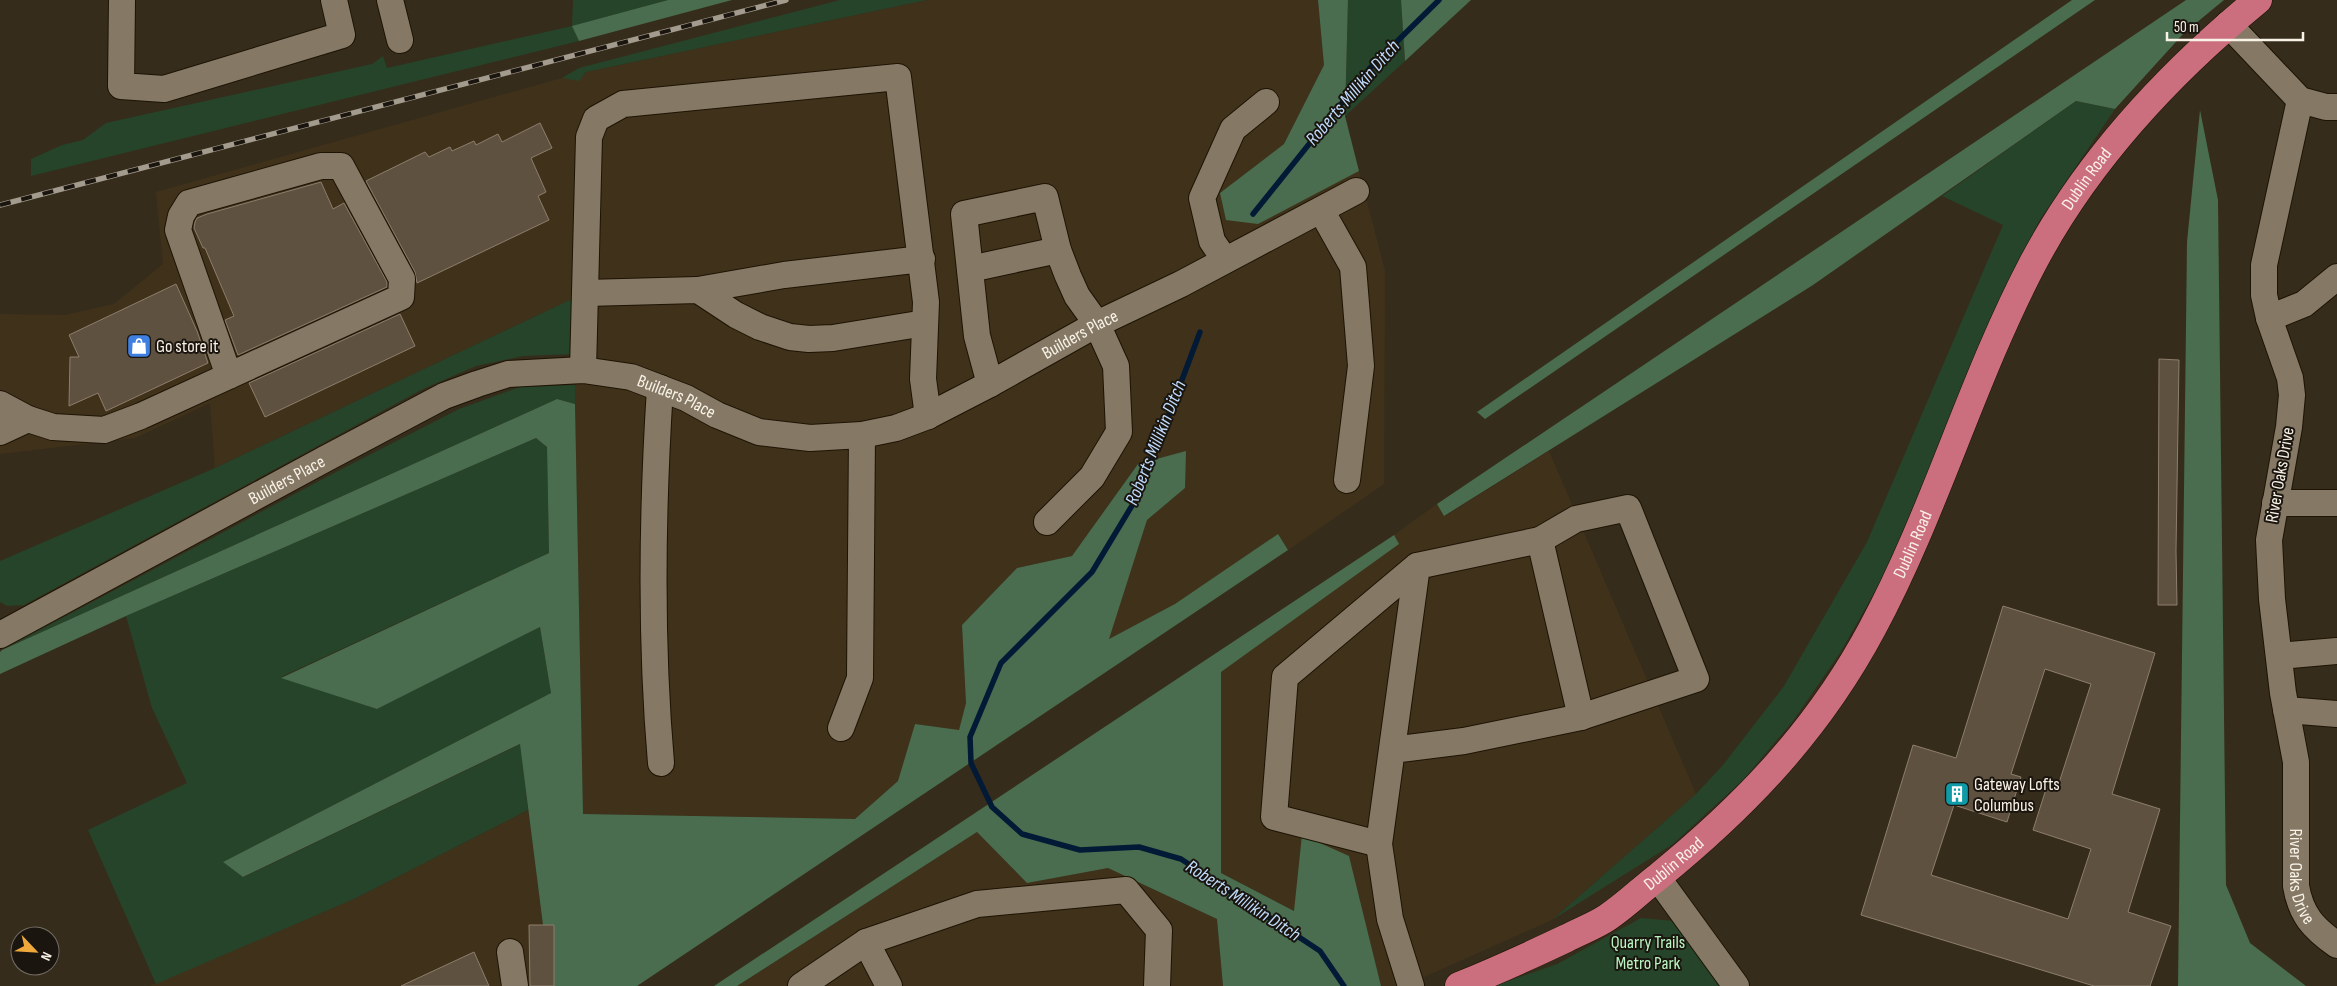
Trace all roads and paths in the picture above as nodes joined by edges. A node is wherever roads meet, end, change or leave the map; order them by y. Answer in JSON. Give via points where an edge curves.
{"nodes":[{"id":1,"x":122,"y":0,"type":"edge"},
{"id":2,"x":334,"y":0,"type":"edge"},
{"id":3,"x":390,"y":0,"type":"edge"},
{"id":4,"x":2258,"y":0,"type":"edge"},
{"id":5,"x":2228,"y":24,"type":"junction"},
{"id":6,"x":400,"y":40,"type":"dead end"},
{"id":7,"x":2300,"y":100,"type":"junction"},
{"id":8,"x":1266,"y":102,"type":"dead end"},
{"id":9,"x":2337,"y":107,"type":"edge"},
{"id":10,"x":1356,"y":191,"type":"dead end"},
{"id":11,"x":1321,"y":210,"type":"junction"},
{"id":12,"x":1058,"y":250,"type":"junction"},
{"id":13,"x":922,"y":260,"type":"junction"},
{"id":14,"x":1225,"y":260,"type":"junction"},
{"id":15,"x":970,"y":269,"type":"junction"},
{"id":16,"x":2337,"y":277,"type":"edge"},
{"id":17,"x":698,"y":290,"type":"junction"},
{"id":18,"x":586,"y":293,"type":"junction"},
{"id":19,"x":2269,"y":318,"type":"junction"},
{"id":20,"x":925,"y":323,"type":"junction"},
{"id":21,"x":1097,"y":324,"type":"junction"},
{"id":22,"x":583,"y":370,"type":"junction"},
{"id":23,"x":229,"y":376,"type":"junction"},
{"id":24,"x":990,"y":384,"type":"junction"},
{"id":25,"x":660,"y":388,"type":"junction"},
{"id":26,"x":0,"y":404,"type":"edge"},
{"id":27,"x":928,"y":416,"type":"junction"},
{"id":28,"x":28,"y":419,"type":"junction"},
{"id":29,"x":0,"y":432,"type":"edge"},
{"id":30,"x":862,"y":435,"type":"junction"},
{"id":31,"x":1347,"y":480,"type":"dead end"},
{"id":32,"x":2275,"y":503,"type":"junction"},
{"id":33,"x":2337,"y":503,"type":"edge"},
{"id":34,"x":1047,"y":522,"type":"dead end"},
{"id":35,"x":1540,"y":540,"type":"junction"},
{"id":36,"x":1417,"y":566,"type":"junction"},
{"id":37,"x":0,"y":635,"type":"edge"},
{"id":38,"x":2337,"y":651,"type":"edge"},
{"id":39,"x":2279,"y":656,"type":"junction"},
{"id":40,"x":2286,"y":710,"type":"junction"},
{"id":41,"x":2337,"y":714,"type":"edge"},
{"id":42,"x":1581,"y":717,"type":"junction"},
{"id":43,"x":841,"y":728,"type":"dead end"},
{"id":44,"x":1392,"y":750,"type":"junction"},
{"id":45,"x":661,"y":763,"type":"dead end"},
{"id":46,"x":1379,"y":844,"type":"junction"},
{"id":47,"x":1657,"y":877,"type":"junction"},
{"id":48,"x":866,"y":942,"type":"junction"},
{"id":49,"x":2337,"y":945,"type":"edge"},
{"id":50,"x":510,"y":952,"type":"dead end"},
{"id":51,"x":515,"y":986,"type":"edge"},
{"id":52,"x":801,"y":986,"type":"edge"},
{"id":53,"x":890,"y":986,"type":"edge"},
{"id":54,"x":1157,"y":986,"type":"edge"},
{"id":55,"x":1411,"y":986,"type":"edge"},
{"id":56,"x":1459,"y":986,"type":"edge"},
{"id":57,"x":1736,"y":986,"type":"edge"}],
"edges":[{"from":1,"to":2,"type":"street","via":[[121,86],[164,89],[342,35]]},
{"from":3,"to":6,"type":"street"},
{"from":4,"to":5,"type":"main road","name":"Dublin Road"},
{"from":5,"to":7,"type":"street"},
{"from":5,"to":47,"type":"main road","name":"Dublin Road","via":[[2144,104],[2090,171],[2051,230],[2016,296],[1910,549],[1872,630],[1820,713],[1768,777],[1709,835]]},
{"from":7,"to":9,"type":"street"},
{"from":7,"to":19,"type":"street","name":"River Oaks Drive","via":[[2264,265],[2264,294]]},
{"from":8,"to":14,"type":"street","via":[[1233,129],[1202,198],[1212,241]]},
{"from":10,"to":11,"type":"street","name":"Builders Place"},
{"from":11,"to":14,"type":"street","name":"Builders Place"},
{"from":11,"to":31,"type":"street","via":[[1353,267],[1361,366]]},
{"from":12,"to":15,"type":"street"},
{"from":12,"to":15,"type":"street","via":[[1044,197],[964,214]]},
{"from":12,"to":21,"type":"street","via":[[1077,296]]},
{"from":13,"to":17,"type":"street","via":[[784,275]]},
{"from":13,"to":18,"type":"street","via":[[898,77],[662,100],[623,104],[596,119],[589,137]]},
{"from":13,"to":20,"type":"street"},
{"from":14,"to":21,"type":"street","name":"Builders Place"},
{"from":15,"to":24,"type":"street","via":[[977,336]]},
{"from":16,"to":19,"type":"street","via":[[2304,304]]},
{"from":17,"to":18,"type":"street"},
{"from":17,"to":20,"type":"street","via":[[736,316],[790,337],[832,338]]},
{"from":18,"to":22,"type":"street"},
{"from":19,"to":32,"type":"street","name":"River Oaks Drive","via":[[2290,378],[2292,394]]},
{"from":20,"to":27,"type":"street","via":[[923,379]]},
{"from":21,"to":24,"type":"street","name":"Builders Place"},
{"from":21,"to":34,"type":"street","via":[[1116,366],[1119,432],[1092,477]]},
{"from":22,"to":25,"type":"street","name":"Builders Place","via":[[631,377]]},
{"from":22,"to":37,"type":"street","name":"Builders Place","via":[[508,374],[444,396]]},
{"from":23,"to":23,"type":"street","via":[[401,296],[402,279],[341,166],[321,166],[189,203],[182,216],[178,230]]},
{"from":23,"to":28,"type":"street","via":[[104,430],[53,427]]},
{"from":24,"to":27,"type":"street","name":"Builders Place"},
{"from":25,"to":30,"type":"street","name":"Builders Place","via":[[759,432],[810,438]]},
{"from":25,"to":45,"type":"street","via":[[652,588]]},
{"from":26,"to":28,"type":"street"},
{"from":27,"to":30,"type":"street","name":"Builders Place","via":[[896,428]]},
{"from":28,"to":29,"type":"street"},
{"from":30,"to":43,"type":"street","via":[[860,678]]},
{"from":32,"to":33,"type":"street"},
{"from":32,"to":39,"type":"street","name":"River Oaks Drive","via":[[2269,540]]},
{"from":35,"to":36,"type":"street"},
{"from":35,"to":42,"type":"street"},
{"from":35,"to":42,"type":"street","via":[[1576,519],[1628,508],[1696,679]]},
{"from":36,"to":44,"type":"street"},
{"from":36,"to":46,"type":"street","via":[[1285,677],[1274,817]]},
{"from":38,"to":39,"type":"street"},
{"from":39,"to":40,"type":"street","name":"River Oaks Drive"},
{"from":40,"to":41,"type":"street"},
{"from":40,"to":49,"type":"street","name":"River Oaks Drive","via":[[2296,762],[2296,886],[2299,904],[2315,928]]},
{"from":42,"to":44,"type":"street","via":[[1464,742]]},
{"from":44,"to":46,"type":"street"},
{"from":46,"to":55,"type":"street","via":[[1390,919]]},
{"from":47,"to":56,"type":"main road","name":"Dublin Road","via":[[1607,918],[1516,963]]},
{"from":47,"to":57,"type":"street"},
{"from":48,"to":52,"type":"street"},
{"from":48,"to":53,"type":"street"},
{"from":48,"to":54,"type":"street","via":[[977,904],[1126,890],[1159,930]]},
{"from":50,"to":51,"type":"street"}]}
